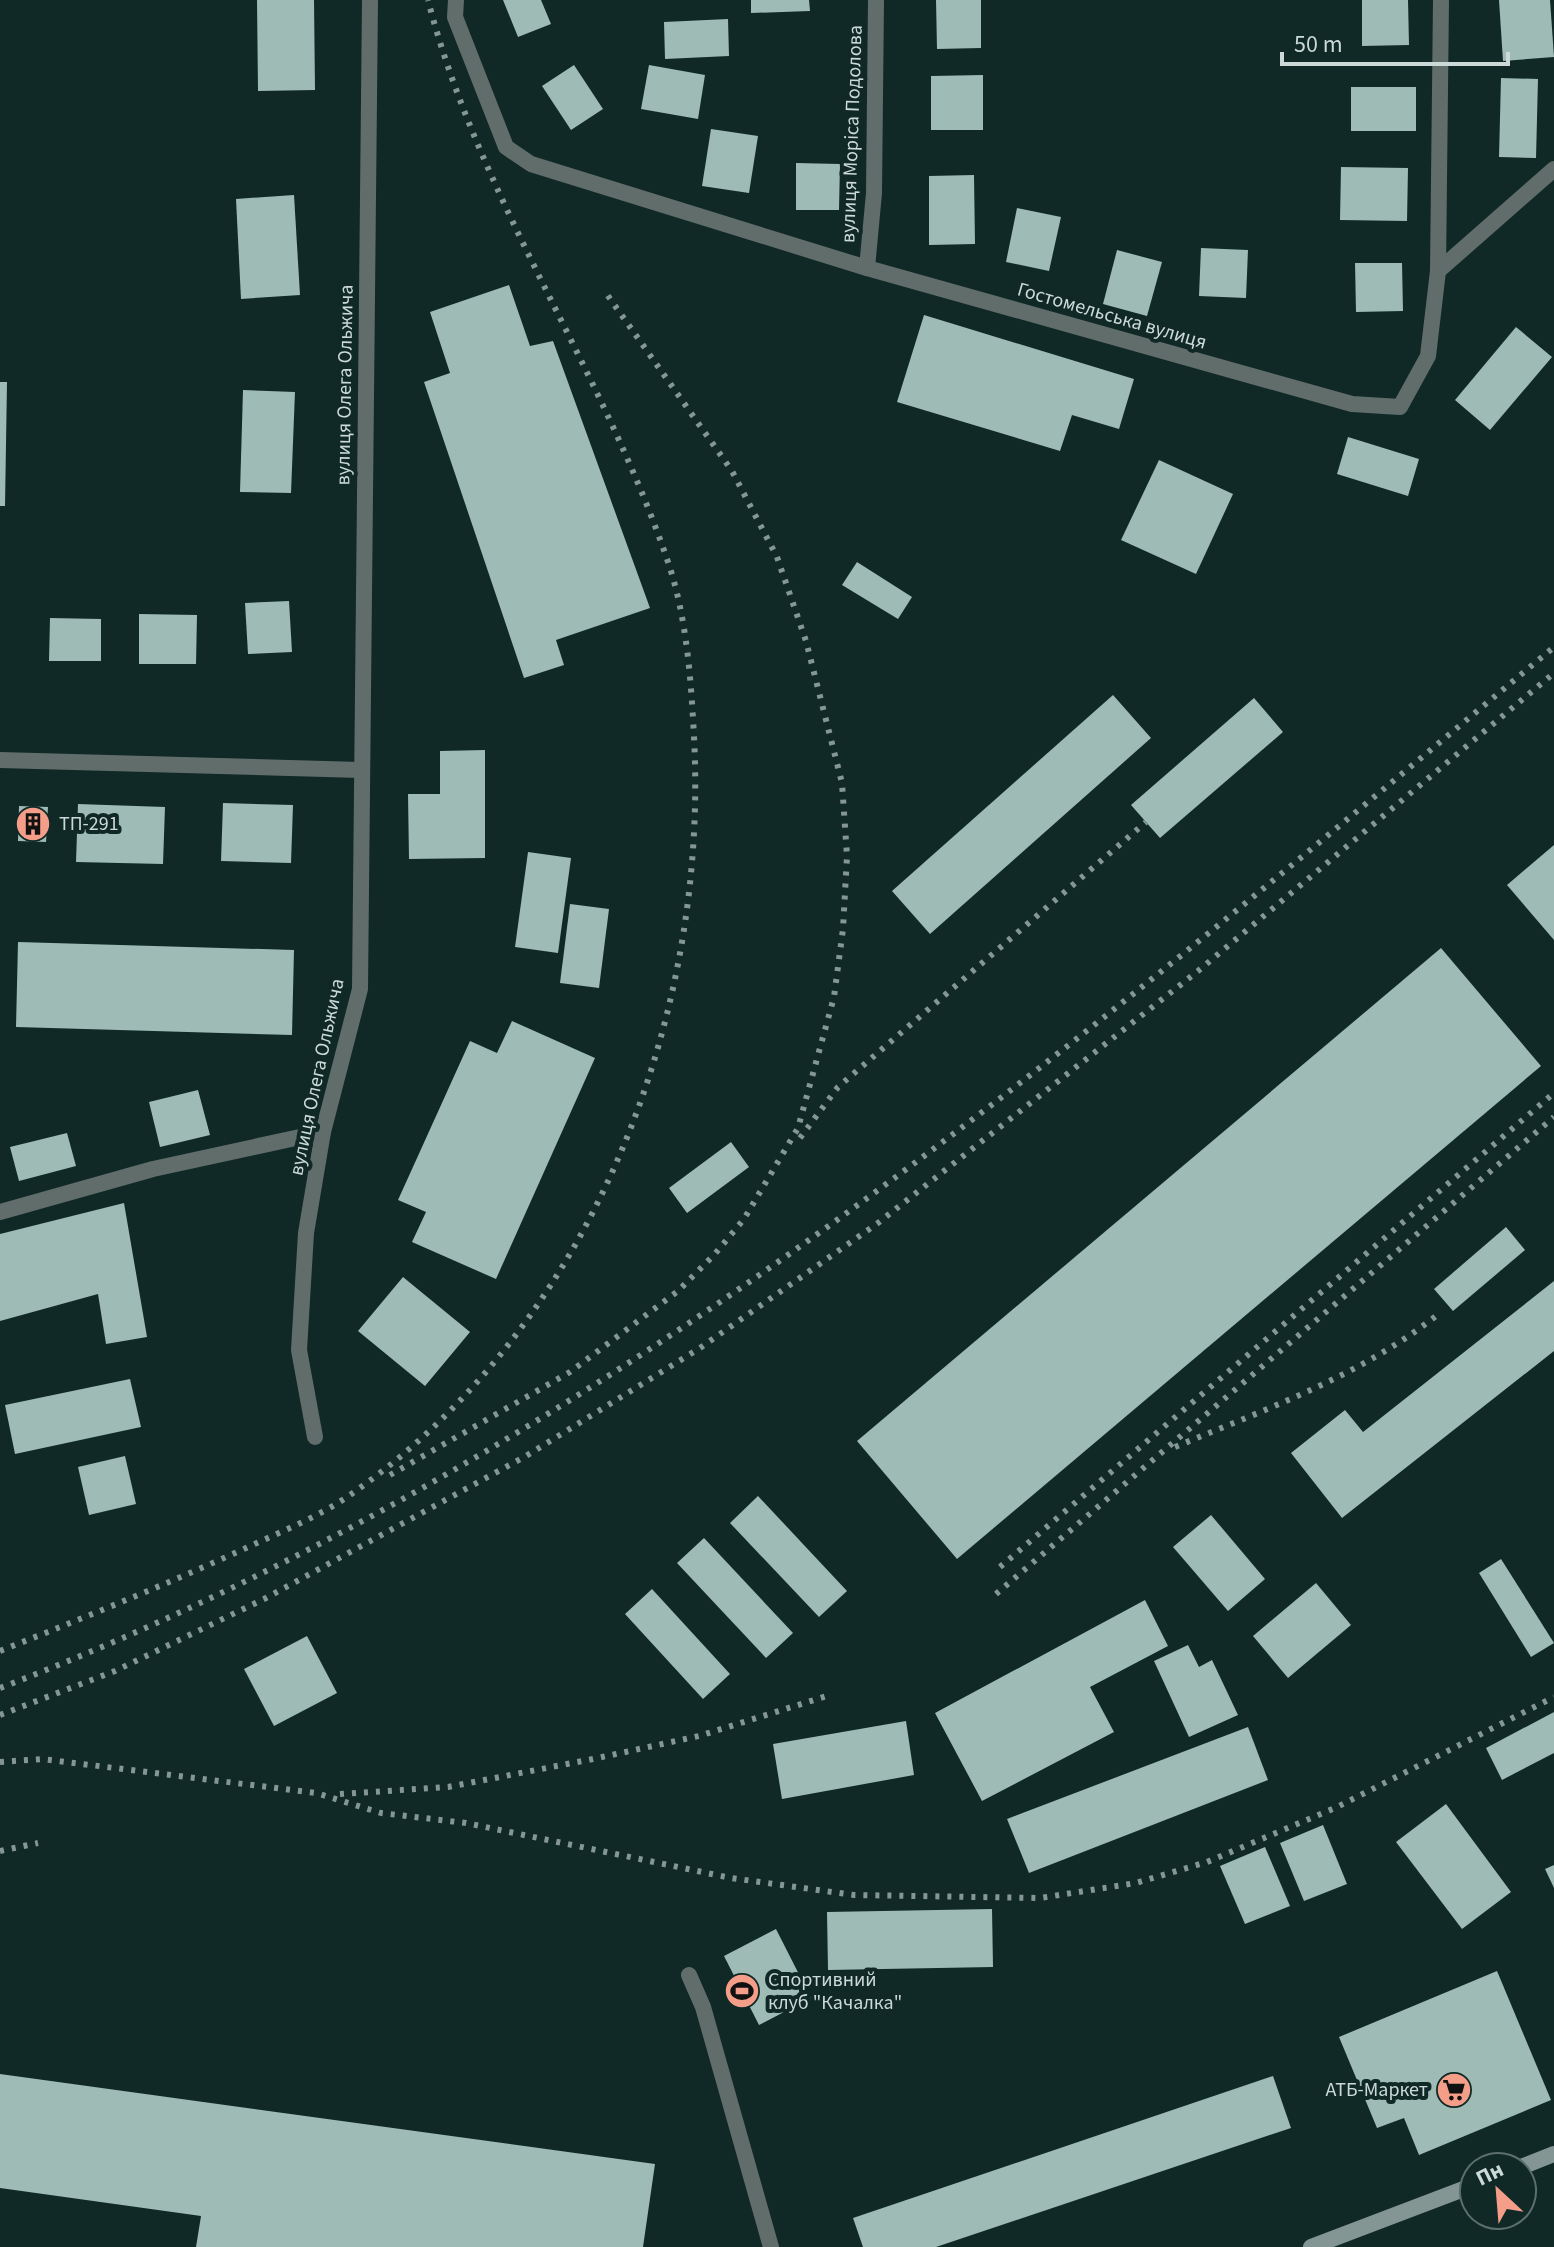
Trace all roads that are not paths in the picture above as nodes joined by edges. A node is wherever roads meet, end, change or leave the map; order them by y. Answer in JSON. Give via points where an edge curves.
{"nodes":[{"id":1,"x":370,"y":0,"type":"edge"},
{"id":2,"x":456,"y":0,"type":"edge"},
{"id":3,"x":876,"y":0,"type":"edge"},
{"id":4,"x":1441,"y":0,"type":"edge"},
{"id":5,"x":1554,"y":169,"type":"edge"},
{"id":6,"x":867,"y":268,"type":"junction"},
{"id":7,"x":1438,"y":271,"type":"junction"},
{"id":8,"x":0,"y":760,"type":"edge"},
{"id":9,"x":361,"y":770,"type":"junction"},
{"id":10,"x":323,"y":1132,"type":"junction"},
{"id":11,"x":0,"y":1212,"type":"edge"},
{"id":12,"x":315,"y":1437,"type":"dead end"},
{"id":13,"x":689,"y":1975,"type":"dead end"},
{"id":14,"x":1458,"y":2191,"type":"edge"},
{"id":15,"x":771,"y":2247,"type":"edge"},
{"id":16,"x":1311,"y":2247,"type":"edge"}],
"edges":[{"from":1,"to":9,"type":"street","name":"вулиця Олега Ольжича"},
{"from":2,"to":6,"type":"street","name":"Гостомельська вулиця","via":[[455,17],[506,147],[531,164]]},
{"from":3,"to":6,"type":"street","name":"вулиця Моріса Подолова","via":[[874,193]]},
{"from":4,"to":7,"type":"street"},
{"from":5,"to":7,"type":"street"},
{"from":6,"to":7,"type":"street","name":"Гостомельська вулиця","via":[[1352,404],[1400,407],[1428,356]]},
{"from":8,"to":9,"type":"street"},
{"from":9,"to":10,"type":"street","name":"вулиця Олега Ольжича","via":[[360,989]]},
{"from":10,"to":11,"type":"street","via":[[153,1169]]},
{"from":10,"to":12,"type":"street","name":"вулиця Олега Ольжича","via":[[306,1233],[299,1350]]},
{"from":13,"to":15,"type":"street","via":[[703,2007]]},
{"from":14,"to":16,"type":"main road"}]}
